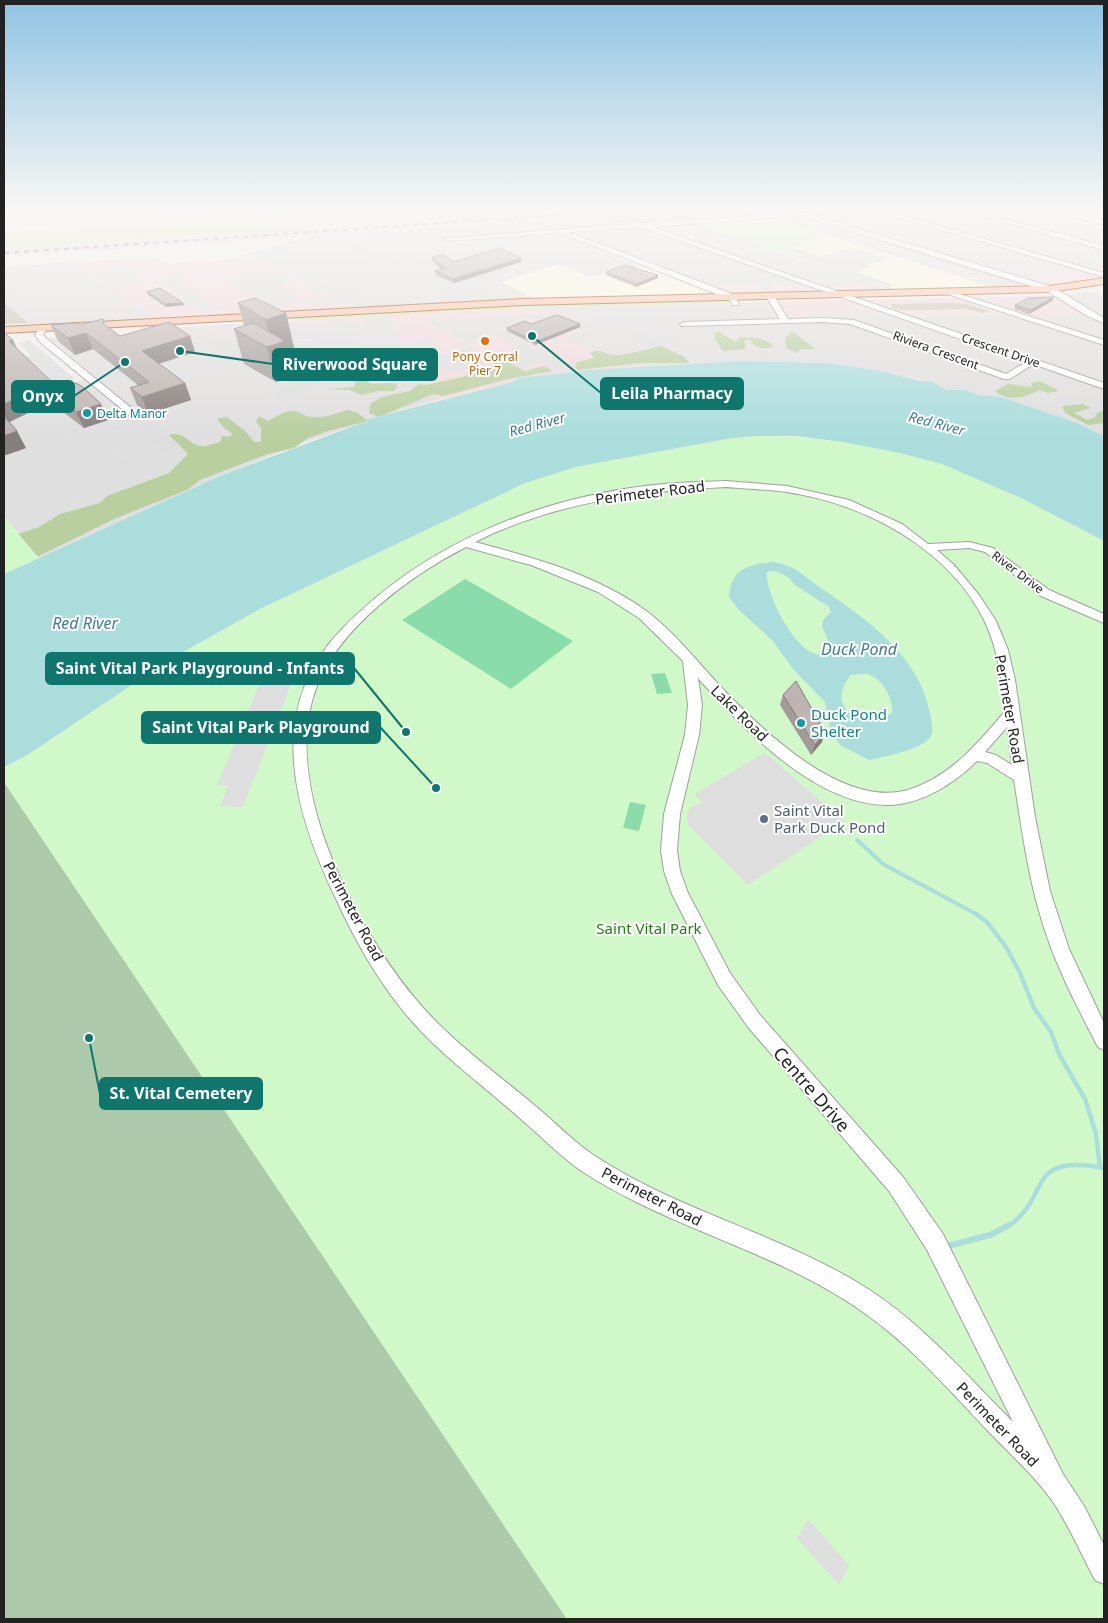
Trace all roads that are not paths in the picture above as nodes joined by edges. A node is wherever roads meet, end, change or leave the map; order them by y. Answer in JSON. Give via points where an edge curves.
{"nodes":[{"id":1,"x":700,"y":287,"type":"edge"},
{"id":2,"x":808,"y":287,"type":"edge"},
{"id":3,"x":1043,"y":287,"type":"edge"},
{"id":4,"x":1065,"y":287,"type":"edge"},
{"id":5,"x":1050,"y":289,"type":"junction"},
{"id":6,"x":817,"y":290,"type":"junction"},
{"id":7,"x":1104,"y":290,"type":"edge"},
{"id":8,"x":950,"y":292,"type":"junction"},
{"id":9,"x":841,"y":294,"type":"junction"},
{"id":10,"x":1065,"y":295,"type":"junction"},
{"id":11,"x":772,"y":299,"type":"junction"},
{"id":12,"x":971,"y":299,"type":"junction"},
{"id":13,"x":734,"y":300,"type":"junction"},
{"id":14,"x":858,"y":300,"type":"junction"},
{"id":15,"x":1104,"y":321,"type":"edge"},
{"id":16,"x":785,"y":322,"type":"junction"},
{"id":17,"x":684,"y":324,"type":"dead end"},
{"id":18,"x":4,"y":330,"type":"edge"},
{"id":19,"x":41,"y":331,"type":"junction"},
{"id":20,"x":4,"y":337,"type":"edge"},
{"id":21,"x":1104,"y":343,"type":"edge"},
{"id":22,"x":1033,"y":361,"type":"junction"},
{"id":23,"x":1104,"y":386,"type":"edge"},
{"id":24,"x":136,"y":416,"type":"dead end"},
{"id":25,"x":465,"y":543,"type":"junction"},
{"id":26,"x":928,"y":547,"type":"junction"},
{"id":27,"x":1104,"y":619,"type":"edge"},
{"id":28,"x":690,"y":662,"type":"junction"},
{"id":29,"x":1012,"y":712,"type":"junction"},
{"id":30,"x":974,"y":755,"type":"junction"},
{"id":31,"x":1022,"y":778,"type":"junction"},
{"id":32,"x":1104,"y":1041,"type":"edge"},
{"id":33,"x":1059,"y":1488,"type":"junction"},
{"id":34,"x":1104,"y":1572,"type":"edge"}],
"edges":[{"from":1,"to":13,"type":"street"},
{"from":2,"to":6,"type":"street"},
{"from":3,"to":5,"type":"street"},
{"from":4,"to":5,"type":"main road"},
{"from":5,"to":8,"type":"main road"},
{"from":5,"to":10,"type":"street"},
{"from":6,"to":9,"type":"main road"},
{"from":6,"to":11,"type":"main road"},
{"from":7,"to":10,"type":"main road"},
{"from":8,"to":9,"type":"main road"},
{"from":8,"to":12,"type":"street"},
{"from":9,"to":14,"type":"street","name":"Crescent Drive"},
{"from":10,"to":12,"type":"main road"},
{"from":10,"to":15,"type":"street"},
{"from":11,"to":13,"type":"main road"},
{"from":11,"to":14,"type":"main road"},
{"from":11,"to":16,"type":"street"},
{"from":12,"to":14,"type":"main road"},
{"from":12,"to":21,"type":"street"},
{"from":13,"to":19,"type":"main road"},
{"from":14,"to":22,"type":"street","name":"Crescent Drive"},
{"from":16,"to":17,"type":"street","name":"Riviera Crescent"},
{"from":16,"to":22,"type":"street","name":"Riviera Crescent","via":[[833,320],[859,323],[1008,377]]},
{"from":18,"to":19,"type":"main road"},
{"from":19,"to":20,"type":"main road"},
{"from":19,"to":24,"type":"street","via":[[52,349]]},
{"from":22,"to":23,"type":"street","name":"Crescent Drive"},
{"from":25,"to":26,"type":"street","name":"Perimeter Road","via":[[530,516],[590,498],[640,490],[726,484],[770,486],[844,502],[872,513]]},
{"from":25,"to":28,"type":"street","name":"Lake Road","via":[[550,566],[581,578],[643,615]]},
{"from":25,"to":33,"type":"street","name":"Perimeter Road","via":[[410,576],[371,608],[332,649],[316,672],[307,699],[300,760],[304,793],[336,884],[365,938],[423,1021],[580,1158],[641,1193],[801,1264],[860,1296],[926,1349]]},
{"from":26,"to":27,"type":"street","name":"River Drive","via":[[969,545],[989,550],[1045,593]]},
{"from":26,"to":29,"type":"street","name":"Perimeter Road","via":[[959,578],[992,624],[1006,671]]},
{"from":28,"to":30,"type":"street","name":"Lake Road","via":[[739,715],[786,755],[818,776],[852,792],[889,799],[908,795],[949,776]]},
{"from":28,"to":33,"type":"street","name":"Centre Drive","via":[[695,705],[692,735],[672,814],[669,850],[680,894],[724,979],[754,1021],[896,1184],[916,1212],[935,1242]]},
{"from":29,"to":30,"type":"street","name":"Lake Road"},
{"from":29,"to":31,"type":"street","name":"Perimeter Road"},
{"from":30,"to":31,"type":"street","via":[[991,759]]},
{"from":31,"to":32,"type":"street","name":"Perimeter Road","via":[[1044,900],[1068,968]]},
{"from":33,"to":34,"type":"street","name":"Perimeter Road"}]}
